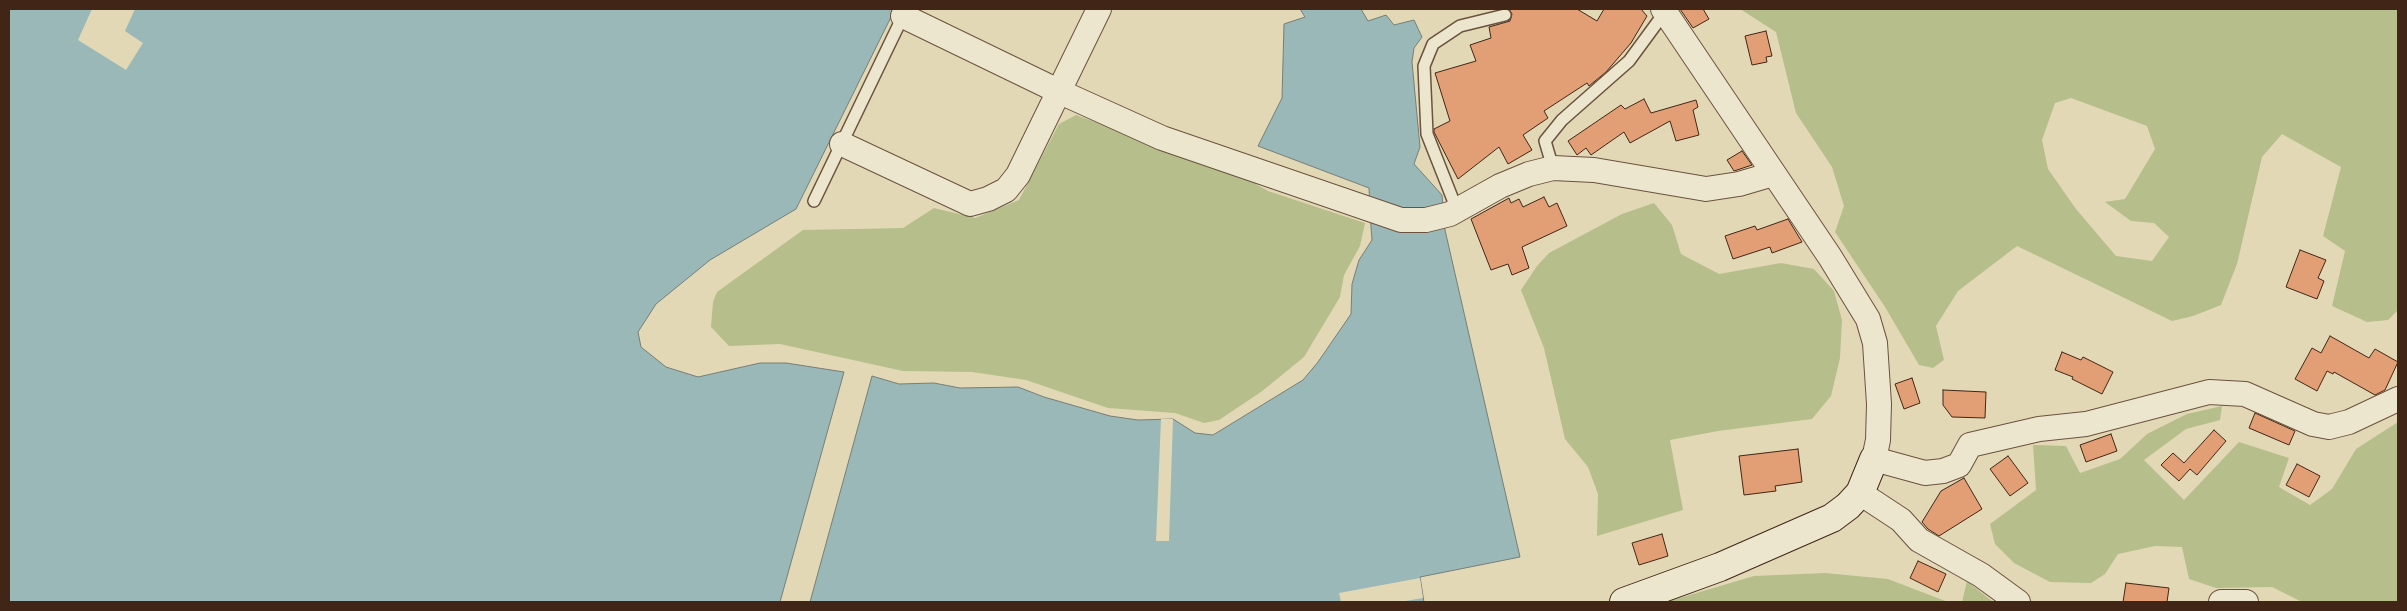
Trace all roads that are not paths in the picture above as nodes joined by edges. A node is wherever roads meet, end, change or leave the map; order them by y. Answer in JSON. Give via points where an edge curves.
{"nodes":[{"id":1,"x":1099,"y":9,"type":"edge"},
{"id":2,"x":1664,"y":10,"type":"edge"},
{"id":3,"x":904,"y":13,"type":"edge"},
{"id":4,"x":1505,"y":15,"type":"dead end"},
{"id":5,"x":1058,"y":91,"type":"junction"},
{"id":6,"x":842,"y":144,"type":"junction"},
{"id":7,"x":1553,"y":168,"type":"junction"},
{"id":8,"x":1773,"y":174,"type":"junction"},
{"id":9,"x":814,"y":201,"type":"dead end"},
{"id":10,"x":1454,"y":212,"type":"junction"},
{"id":11,"x":2398,"y":399,"type":"edge"},
{"id":12,"x":1874,"y":459,"type":"junction"},
{"id":13,"x":1860,"y":493,"type":"junction"},
{"id":14,"x":1624,"y":602,"type":"edge"},
{"id":15,"x":2018,"y":602,"type":"edge"},
{"id":16,"x":2221,"y":602,"type":"edge"},
{"id":17,"x":2246,"y":602,"type":"edge"}],
"edges":[{"from":1,"to":5,"type":"street"},
{"from":2,"to":7,"type":"lane","via":[[1630,61],[1562,120],[1545,141]]},
{"from":2,"to":8,"type":"street"},
{"from":3,"to":5,"type":"street"},
{"from":3,"to":6,"type":"lane"},
{"from":4,"to":10,"type":"lane","via":[[1460,26],[1433,44],[1424,66],[1427,134]]},
{"from":5,"to":6,"type":"street","via":[[1014,183],[988,200],[970,204],[959,200]]},
{"from":5,"to":10,"type":"street","via":[[1162,138],[1401,220],[1426,220]]},
{"from":6,"to":9,"type":"lane"},
{"from":7,"to":8,"type":"street","via":[[1594,170],[1706,189]]},
{"from":7,"to":10,"type":"street","via":[[1500,186]]},
{"from":8,"to":12,"type":"street","via":[[1868,319],[1875,343],[1878,375],[1878,440]]},
{"from":11,"to":12,"type":"street","via":[[2349,422],[2329,427],[2312,424],[2245,394],[2209,392],[2086,424],[2039,429],[1970,445],[1959,465],[1943,471],[1925,473]]},
{"from":12,"to":13,"type":"street"},
{"from":13,"to":14,"type":"street","via":[[1832,518],[1720,567]]},
{"from":13,"to":15,"type":"street","via":[[1901,520],[1919,540],[1981,575]]},
{"from":16,"to":17,"type":"street"}]}
